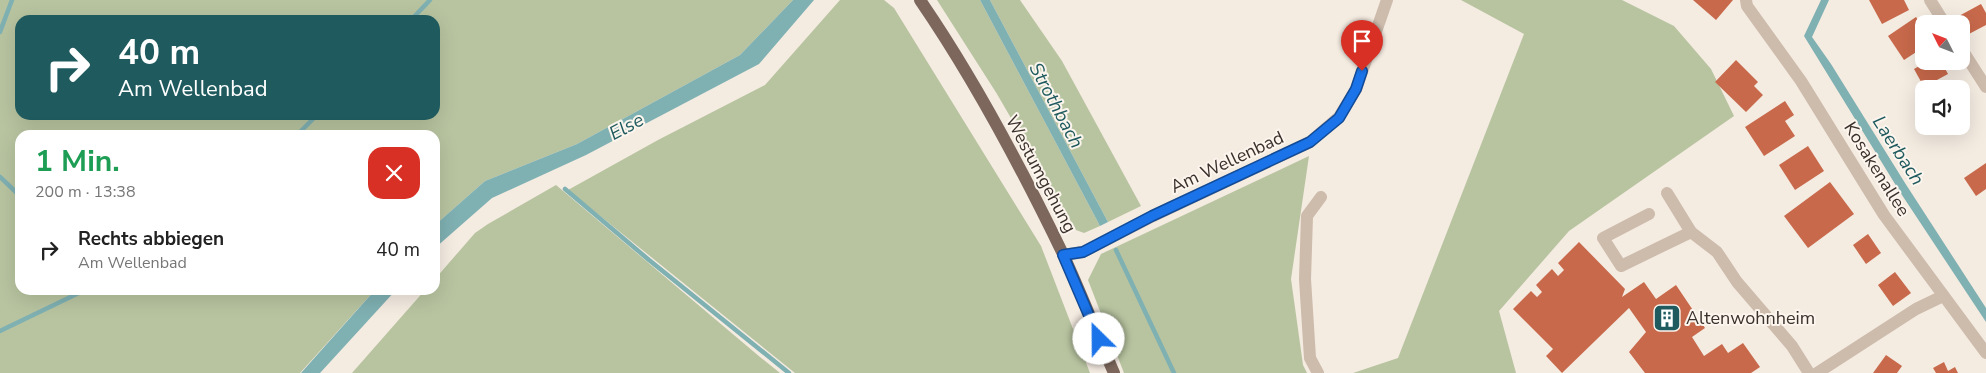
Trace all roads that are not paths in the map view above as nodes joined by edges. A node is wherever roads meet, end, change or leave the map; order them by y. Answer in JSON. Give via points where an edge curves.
{"nodes":[{"id":1,"x":920,"y":0,"type":"edge"},
{"id":2,"x":1387,"y":0,"type":"edge"},
{"id":3,"x":1746,"y":0,"type":"edge"},
{"id":4,"x":1930,"y":0,"type":"edge"},
{"id":5,"x":1939,"y":15,"type":"edge"},
{"id":6,"x":1970,"y":62,"type":"edge"},
{"id":7,"x":1986,"y":87,"type":"edge"},
{"id":8,"x":1667,"y":193,"type":"dead end"},
{"id":9,"x":1321,"y":197,"type":"dead end"},
{"id":10,"x":1649,"y":214,"type":"dead end"},
{"id":11,"x":1691,"y":232,"type":"junction"},
{"id":12,"x":1063,"y":255,"type":"junction"},
{"id":13,"x":1943,"y":296,"type":"junction"},
{"id":14,"x":1986,"y":353,"type":"edge"},
{"id":15,"x":1114,"y":373,"type":"edge"},
{"id":16,"x":1318,"y":373,"type":"edge"},
{"id":17,"x":1809,"y":373,"type":"edge"},
{"id":18,"x":1817,"y":373,"type":"edge"}],
"edges":[{"from":1,"to":12,"type":"main road","name":"Westumgehung","via":[[972,83]]},
{"from":2,"to":12,"type":"street","name":"Am Wellenbad","via":[[1356,89],[1339,118],[1310,142],[1083,252]]},
{"from":3,"to":13,"type":"street","name":"Kosakenallee","via":[[1884,215]]},
{"from":4,"to":5,"type":"street"},
{"from":6,"to":7,"type":"street"},
{"from":8,"to":11,"type":"street"},
{"from":9,"to":16,"type":"street","via":[[1308,216],[1305,280],[1310,358]]},
{"from":10,"to":11,"type":"street","via":[[1603,238],[1621,266]]},
{"from":11,"to":17,"type":"street","via":[[1717,252],[1737,282],[1792,346]]},
{"from":12,"to":15,"type":"main road","name":"Westumgehung"},
{"from":13,"to":14,"type":"street","name":"Kosakenallee"},
{"from":13,"to":18,"type":"street","via":[[1916,309]]}]}
